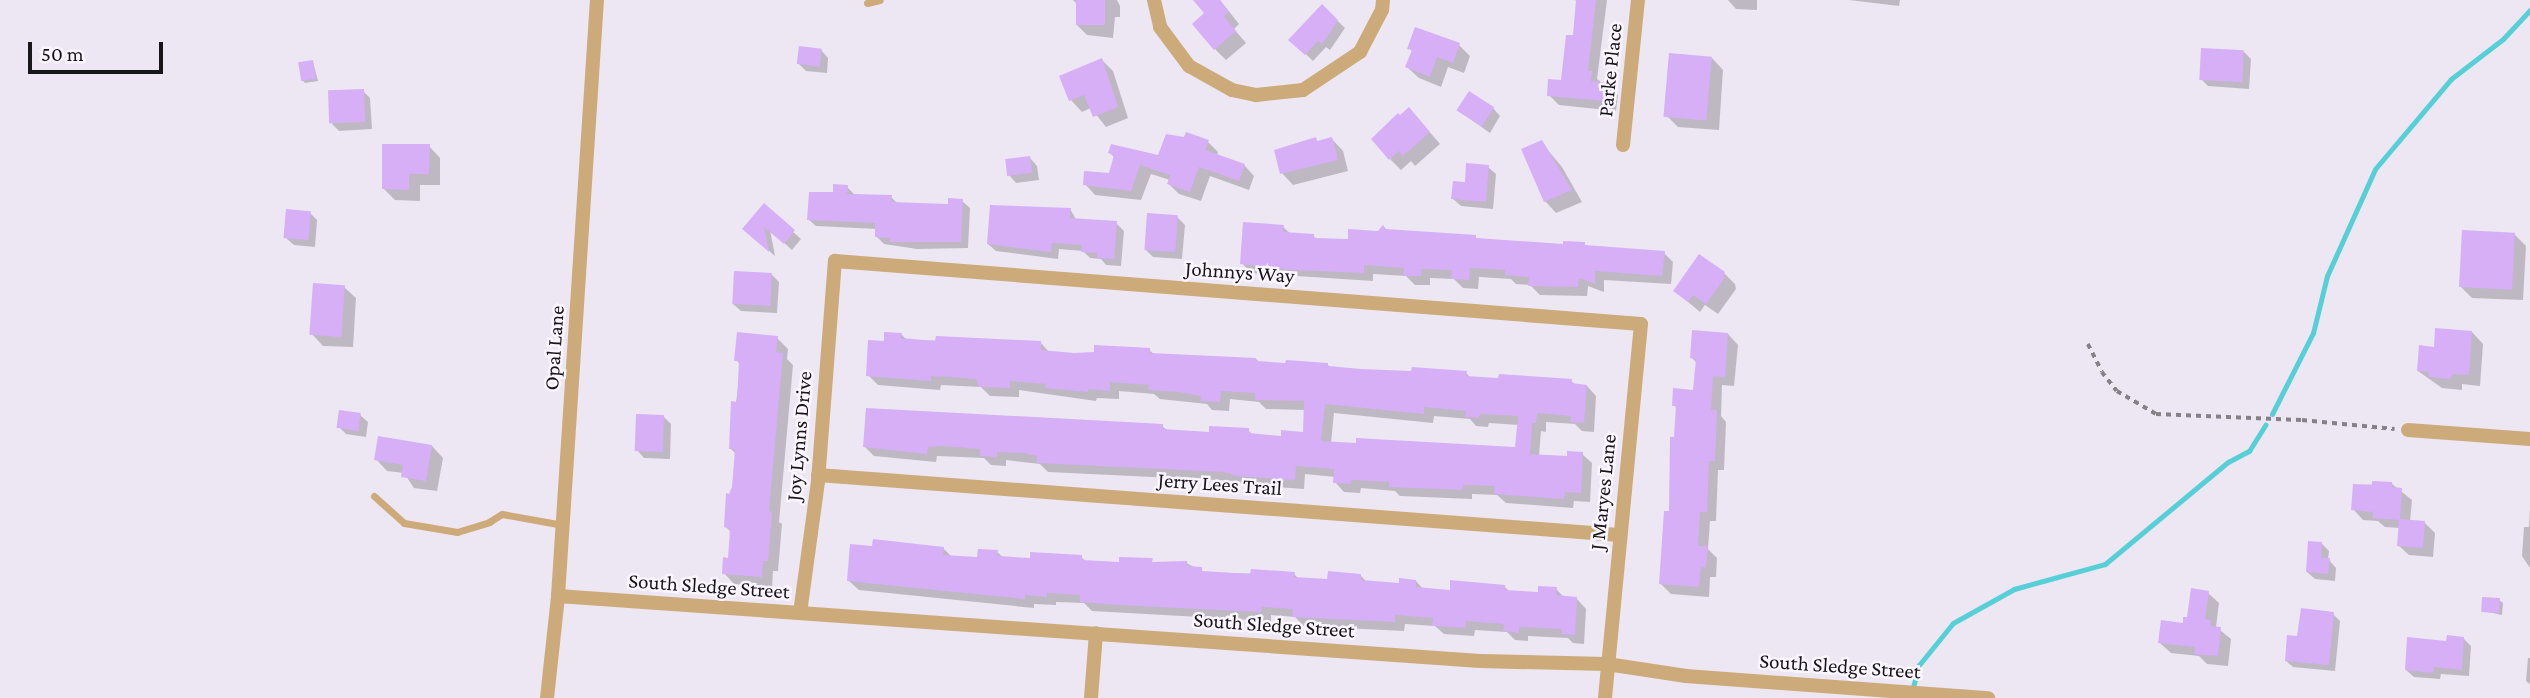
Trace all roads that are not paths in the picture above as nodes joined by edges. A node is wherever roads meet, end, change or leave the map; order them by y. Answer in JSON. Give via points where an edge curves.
{"nodes":[{"id":1,"x":597,"y":0,"type":"edge"},
{"id":2,"x":880,"y":0,"type":"edge"},
{"id":3,"x":1154,"y":0,"type":"edge"},
{"id":4,"x":1383,"y":0,"type":"edge"},
{"id":5,"x":1638,"y":0,"type":"edge"},
{"id":6,"x":867,"y":3,"type":"dead end"},
{"id":7,"x":1623,"y":145,"type":"dead end"},
{"id":8,"x":835,"y":261,"type":"joint"},
{"id":9,"x":1642,"y":324,"type":"joint"},
{"id":10,"x":2408,"y":430,"type":"road end"},
{"id":11,"x":2530,"y":439,"type":"edge"},
{"id":12,"x":818,"y":475,"type":"junction"},
{"id":13,"x":374,"y":496,"type":"dead end"},
{"id":14,"x":563,"y":525,"type":"junction"},
{"id":15,"x":1619,"y":535,"type":"junction"},
{"id":16,"x":558,"y":596,"type":"junction"},
{"id":17,"x":800,"y":613,"type":"junction"},
{"id":18,"x":1096,"y":634,"type":"junction"},
{"id":19,"x":1607,"y":664,"type":"junction"},
{"id":20,"x":547,"y":698,"type":"edge"},
{"id":21,"x":1091,"y":698,"type":"edge"},
{"id":22,"x":1605,"y":698,"type":"edge"},
{"id":23,"x":1988,"y":698,"type":"edge"}],
"edges":[{"from":1,"to":14,"type":"street","name":"Opal Lane"},
{"from":2,"to":6,"type":"lane"},
{"from":3,"to":4,"type":"street","via":[[1160,27],[1189,66],[1232,90],[1256,95],[1303,90],[1360,52]]},
{"from":5,"to":7,"type":"street","name":"Parke Place"},
{"from":8,"to":9,"type":"street","name":"Johnnys Way"},
{"from":8,"to":12,"type":"street","name":"Joy Lynns Drive"},
{"from":9,"to":15,"type":"street","name":"J Maryes Lane"},
{"from":10,"to":11,"type":"street"},
{"from":12,"to":15,"type":"street","name":"Jerry Lees Trail"},
{"from":12,"to":17,"type":"street","name":"Joy Lynns Drive"},
{"from":13,"to":14,"type":"lane","via":[[404,523],[457,532],[502,514]]},
{"from":14,"to":16,"type":"street","name":"Opal Lane"},
{"from":15,"to":19,"type":"street","name":"J Maryes Lane"},
{"from":16,"to":17,"type":"street","name":"South Sledge Street"},
{"from":16,"to":20,"type":"street","name":"Opal Lane"},
{"from":17,"to":18,"type":"street","name":"South Sledge Street"},
{"from":18,"to":19,"type":"street","name":"South Sledge Street","via":[[1480,661]]},
{"from":18,"to":21,"type":"street"},
{"from":19,"to":22,"type":"street","name":"J Maryes Lane"},
{"from":19,"to":23,"type":"street","name":"South Sledge Street","via":[[1686,676]]}]}
